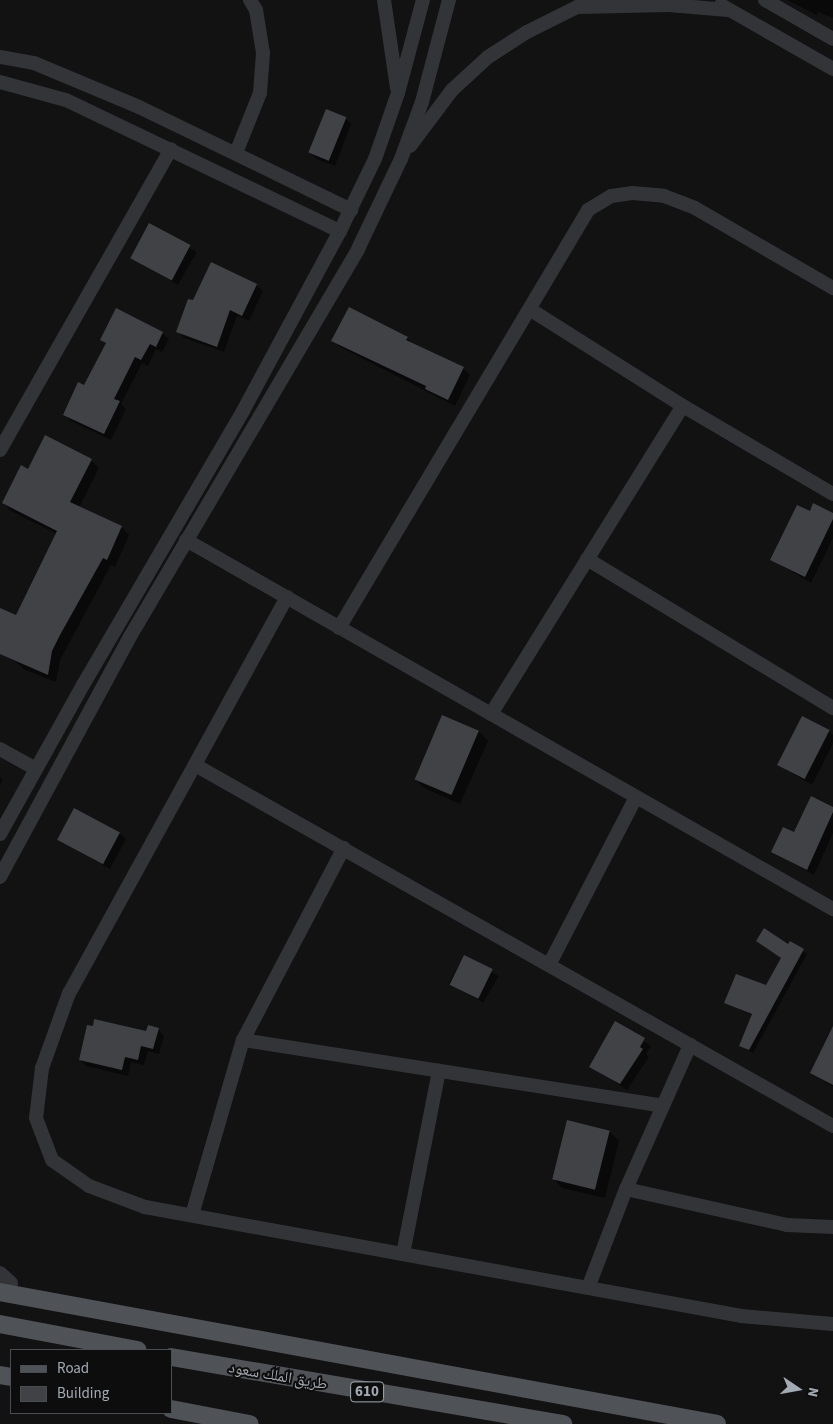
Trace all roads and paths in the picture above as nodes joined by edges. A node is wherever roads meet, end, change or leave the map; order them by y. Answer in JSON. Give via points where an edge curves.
{"nodes":[{"id":1,"x":250,"y":0,"type":"edge"},
{"id":2,"x":384,"y":0,"type":"edge"},
{"id":3,"x":423,"y":0,"type":"edge"},
{"id":4,"x":449,"y":0,"type":"edge"},
{"id":5,"x":711,"y":0,"type":"edge"},
{"id":6,"x":765,"y":0,"type":"edge"},
{"id":7,"x":728,"y":10,"type":"junction"},
{"id":8,"x":833,"y":39,"type":"edge"},
{"id":9,"x":0,"y":57,"type":"edge"},
{"id":10,"x":833,"y":69,"type":"edge"},
{"id":11,"x":0,"y":82,"type":"edge"},
{"id":12,"x":398,"y":93,"type":"junction"},
{"id":13,"x":171,"y":149,"type":"junction"},
{"id":14,"x":236,"y":154,"type":"junction"},
{"id":15,"x":401,"y":159,"type":"junction"},
{"id":16,"x":351,"y":210,"type":"junction"},
{"id":17,"x":340,"y":231,"type":"junction"},
{"id":18,"x":831,"y":283,"type":"edge"},
{"id":19,"x":531,"y":310,"type":"junction"},
{"id":20,"x":683,"y":406,"type":"junction"},
{"id":21,"x":0,"y":450,"type":"edge"},
{"id":22,"x":833,"y":494,"type":"edge"},
{"id":23,"x":186,"y":540,"type":"junction"},
{"id":24,"x":587,"y":559,"type":"junction"},
{"id":25,"x":287,"y":598,"type":"junction"},
{"id":26,"x":340,"y":628,"type":"junction"},
{"id":27,"x":833,"y":708,"type":"edge"},
{"id":28,"x":491,"y":714,"type":"junction"},
{"id":29,"x":0,"y":749,"type":"edge"},
{"id":30,"x":195,"y":764,"type":"junction"},
{"id":31,"x":36,"y":769,"type":"junction"},
{"id":32,"x":636,"y":797,"type":"junction"},
{"id":33,"x":0,"y":834,"type":"edge"},
{"id":34,"x":344,"y":848,"type":"junction"},
{"id":35,"x":0,"y":877,"type":"edge"},
{"id":36,"x":833,"y":909,"type":"edge"},
{"id":37,"x":549,"y":965,"type":"junction"},
{"id":38,"x":243,"y":1040,"type":"junction"},
{"id":39,"x":690,"y":1045,"type":"junction"},
{"id":40,"x":439,"y":1070,"type":"junction"},
{"id":41,"x":663,"y":1106,"type":"junction"},
{"id":42,"x":833,"y":1126,"type":"edge"},
{"id":43,"x":626,"y":1189,"type":"junction"},
{"id":44,"x":192,"y":1215,"type":"junction"},
{"id":45,"x":833,"y":1227,"type":"edge"},
{"id":46,"x":403,"y":1254,"type":"junction"},
{"id":47,"x":0,"y":1273,"type":"edge"},
{"id":48,"x":5,"y":1287,"type":"edge"},
{"id":49,"x":588,"y":1288,"type":"junction"},
{"id":50,"x":0,"y":1324,"type":"edge"},
{"id":51,"x":833,"y":1324,"type":"edge"},
{"id":52,"x":133,"y":1349,"type":"edge"},
{"id":53,"x":172,"y":1357,"type":"edge"},
{"id":54,"x":172,"y":1408,"type":"edge"},
{"id":55,"x":250,"y":1424,"type":"edge"},
{"id":56,"x":562,"y":1424,"type":"edge"},
{"id":57,"x":717,"y":1424,"type":"edge"}],
"edges":[{"from":1,"to":14,"type":"street","via":[[256,10],[263,53],[260,93]]},
{"from":2,"to":12,"type":"street"},
{"from":3,"to":12,"type":"street"},
{"from":4,"to":15,"type":"street","via":[[422,102]]},
{"from":5,"to":7,"type":"street"},
{"from":6,"to":8,"type":"street"},
{"from":7,"to":10,"type":"street"},
{"from":7,"to":15,"type":"street","via":[[669,5],[577,8],[527,32],[488,57],[452,90]]},
{"from":9,"to":14,"type":"street","via":[[34,63],[76,80]]},
{"from":11,"to":13,"type":"street","via":[[66,100]]},
{"from":12,"to":16,"type":"street","via":[[375,159]]},
{"from":13,"to":17,"type":"street"},
{"from":13,"to":21,"type":"street"},
{"from":14,"to":16,"type":"street"},
{"from":15,"to":23,"type":"street","via":[[358,249]]},
{"from":16,"to":17,"type":"street"},
{"from":17,"to":31,"type":"street","via":[[243,411]]},
{"from":18,"to":19,"type":"street","via":[[695,208],[664,196],[632,193],[611,196],[588,210]]},
{"from":19,"to":20,"type":"street"},
{"from":19,"to":26,"type":"street"},
{"from":20,"to":22,"type":"street"},
{"from":20,"to":24,"type":"street"},
{"from":23,"to":25,"type":"street"},
{"from":23,"to":35,"type":"street"},
{"from":24,"to":27,"type":"street"},
{"from":24,"to":28,"type":"street"},
{"from":25,"to":26,"type":"street"},
{"from":25,"to":30,"type":"street"},
{"from":26,"to":28,"type":"street"},
{"from":28,"to":32,"type":"street"},
{"from":29,"to":31,"type":"street"},
{"from":30,"to":34,"type":"street"},
{"from":30,"to":44,"type":"street","via":[[70,992],[42,1068],[36,1118],[52,1160],[89,1186],[145,1207]]},
{"from":31,"to":33,"type":"street"},
{"from":32,"to":36,"type":"street"},
{"from":32,"to":37,"type":"street"},
{"from":34,"to":37,"type":"street"},
{"from":34,"to":38,"type":"street"},
{"from":37,"to":39,"type":"street"},
{"from":38,"to":40,"type":"street"},
{"from":38,"to":44,"type":"street"},
{"from":39,"to":41,"type":"street"},
{"from":39,"to":42,"type":"street"},
{"from":40,"to":41,"type":"street"},
{"from":40,"to":46,"type":"street"},
{"from":41,"to":43,"type":"street"},
{"from":43,"to":45,"type":"street","via":[[787,1225]]},
{"from":43,"to":49,"type":"street"},
{"from":44,"to":46,"type":"street"},
{"from":46,"to":49,"type":"street"},
{"from":47,"to":48,"type":"street"},
{"from":48,"to":57,"type":"main road"},
{"from":49,"to":51,"type":"street","via":[[741,1316]]},
{"from":50,"to":52,"type":"main road"},
{"from":53,"to":56,"type":"main road","name":"طريق الملك سعود","number":"610"},
{"from":54,"to":55,"type":"main road"}]}
